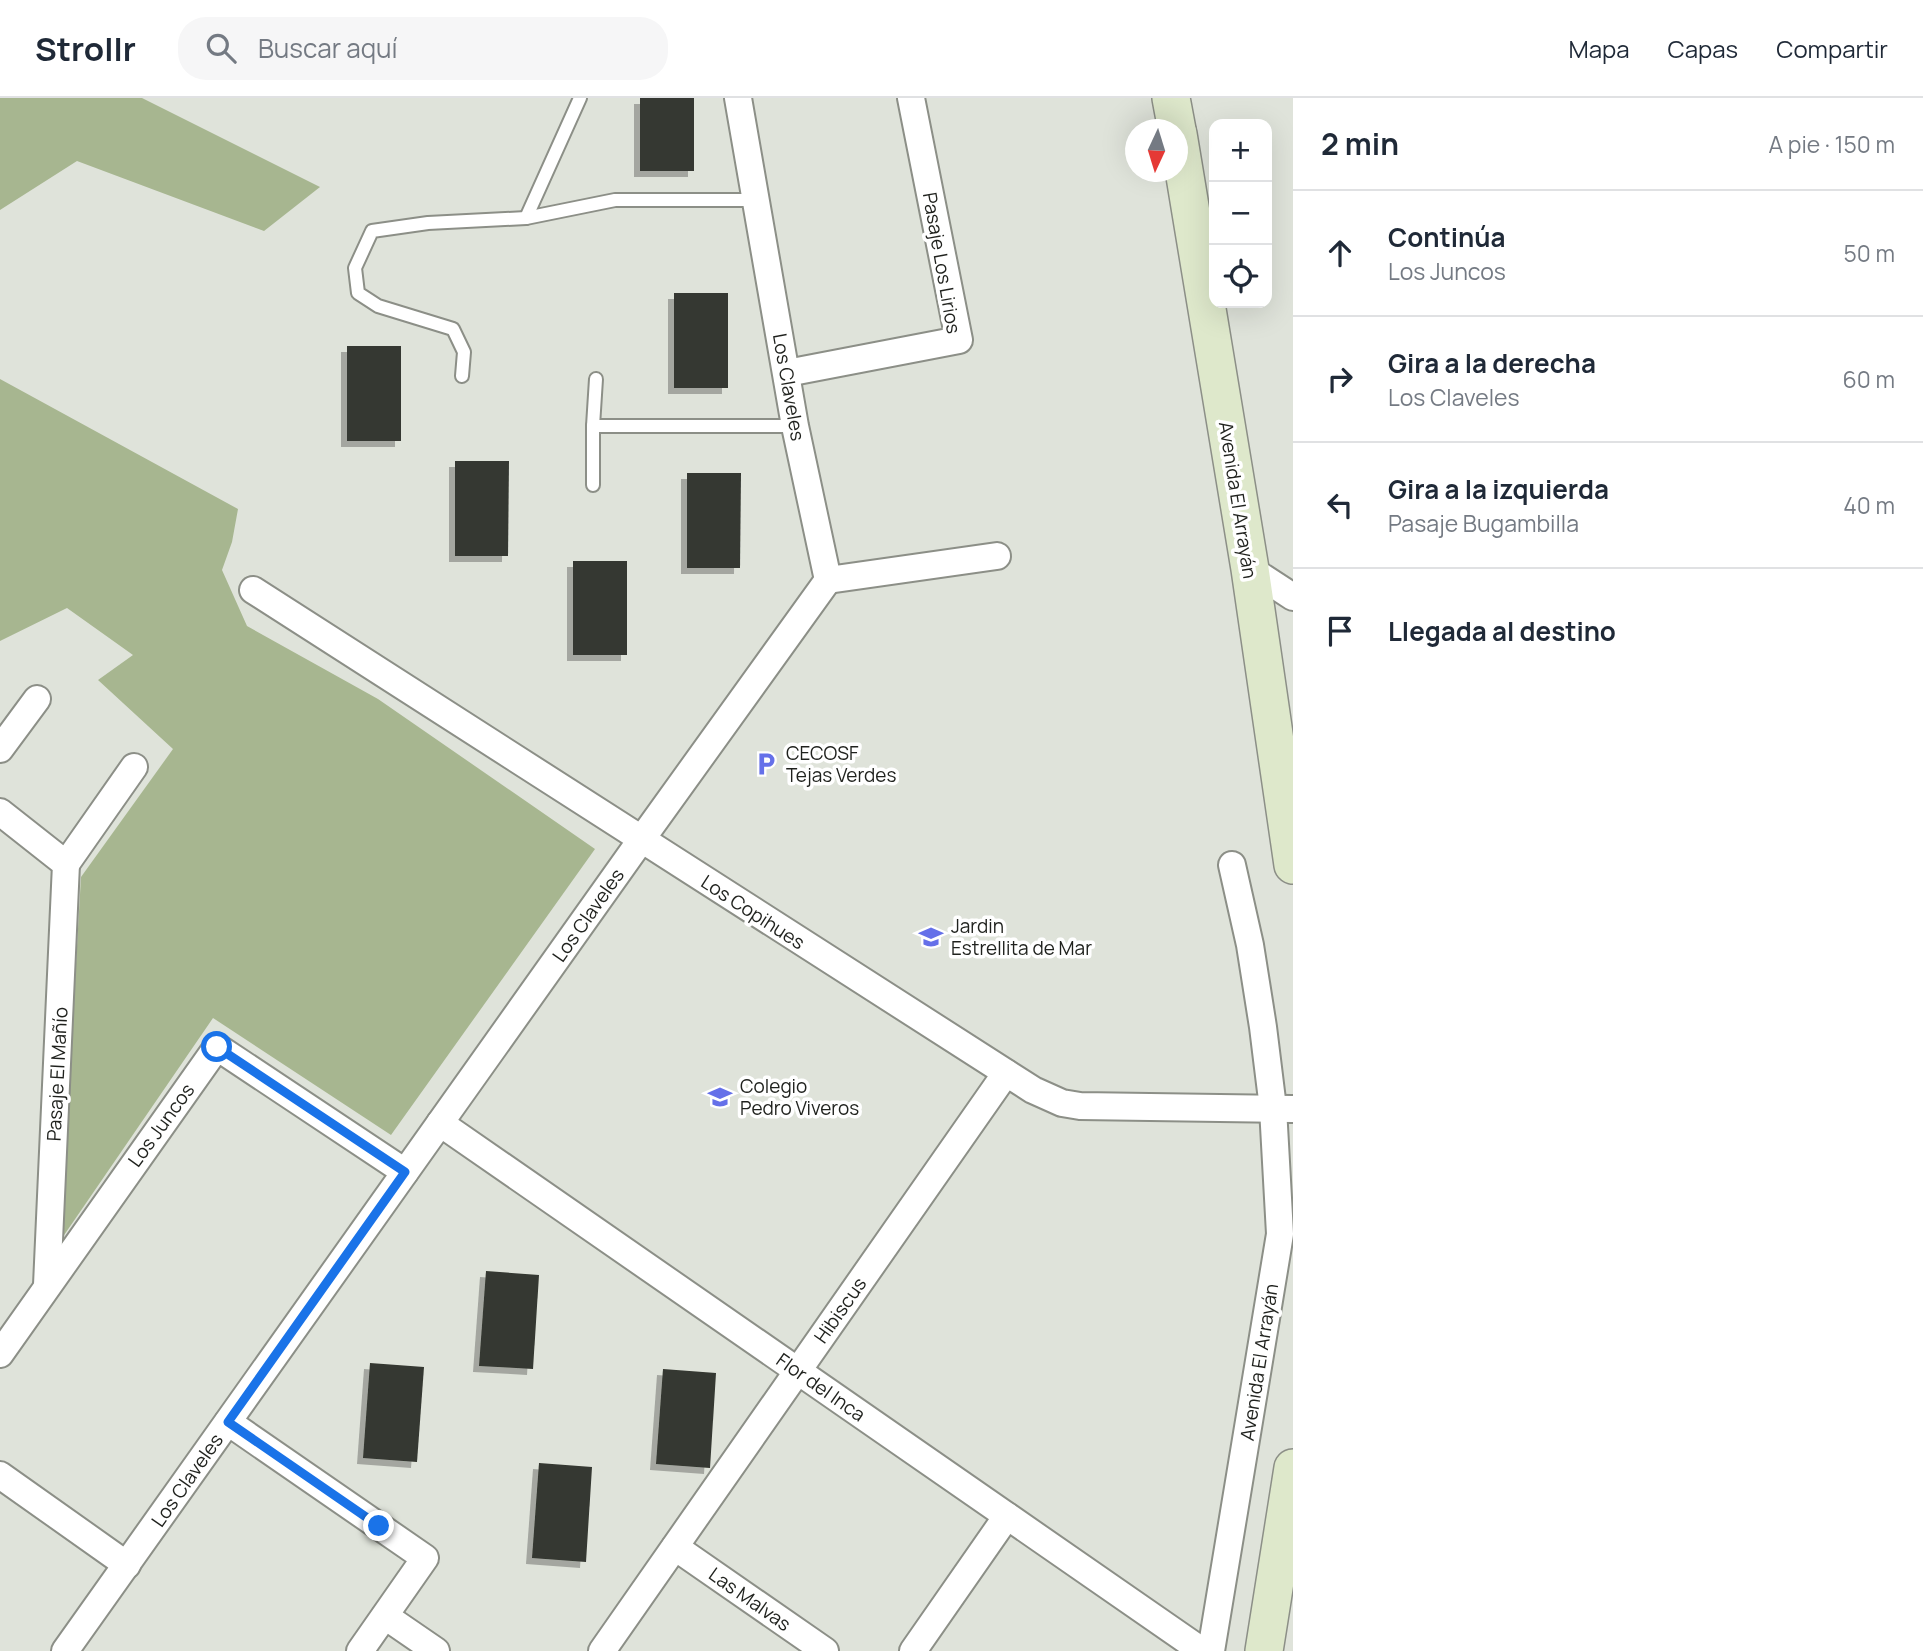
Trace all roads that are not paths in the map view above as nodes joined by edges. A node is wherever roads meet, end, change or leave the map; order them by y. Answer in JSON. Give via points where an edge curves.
{"nodes":[{"id":1,"x":580,"y":98,"type":"edge"},
{"id":2,"x":738,"y":98,"type":"edge"},
{"id":3,"x":911,"y":98,"type":"edge"},
{"id":4,"x":1171,"y":98,"type":"edge"},
{"id":5,"x":1175,"y":119,"type":"edge"},
{"id":6,"x":1185,"y":182,"type":"edge"},
{"id":7,"x":755,"y":200,"type":"junction"},
{"id":8,"x":526,"y":218,"type":"junction"},
{"id":9,"x":787,"y":373,"type":"junction"},
{"id":10,"x":461,"y":376,"type":"dead end"},
{"id":11,"x":596,"y":379,"type":"dead end"},
{"id":12,"x":593,"y":426,"type":"junction"},
{"id":13,"x":795,"y":426,"type":"junction"},
{"id":14,"x":593,"y":485,"type":"dead end"},
{"id":15,"x":997,"y":556,"type":"dead end"},
{"id":16,"x":1250,"y":569,"type":"junction"},
{"id":17,"x":828,"y":580,"type":"junction"},
{"id":18,"x":253,"y":590,"type":"dead end"},
{"id":19,"x":1293,"y":597,"type":"edge"},
{"id":20,"x":37,"y":699,"type":"dead end"},
{"id":21,"x":0,"y":749,"type":"edge"},
{"id":22,"x":134,"y":767,"type":"dead end"},
{"id":23,"x":0,"y":813,"type":"edge"},
{"id":24,"x":641,"y":840,"type":"junction"},
{"id":25,"x":66,"y":864,"type":"junction"},
{"id":26,"x":1232,"y":864,"type":"dead end"},
{"id":27,"x":1293,"y":865,"type":"edge"},
{"id":28,"x":1006,"y":1073,"type":"junction"},
{"id":29,"x":1283,"y":1108,"type":"edge"},
{"id":30,"x":440,"y":1123,"type":"junction"},
{"id":31,"x":405,"y":1172,"type":"junction"},
{"id":32,"x":47,"y":1284,"type":"junction"},
{"id":33,"x":0,"y":1354,"type":"edge"},
{"id":34,"x":797,"y":1371,"type":"junction"},
{"id":35,"x":228,"y":1422,"type":"junction"},
{"id":36,"x":1293,"y":1468,"type":"edge"},
{"id":37,"x":0,"y":1475,"type":"edge"},
{"id":38,"x":1007,"y":1516,"type":"junction"},
{"id":39,"x":675,"y":1547,"type":"junction"},
{"id":40,"x":127,"y":1565,"type":"junction"},
{"id":41,"x":385,"y":1616,"type":"junction"},
{"id":42,"x":65,"y":1651,"type":"edge"},
{"id":43,"x":360,"y":1651,"type":"edge"},
{"id":44,"x":436,"y":1651,"type":"edge"},
{"id":45,"x":602,"y":1651,"type":"edge"},
{"id":46,"x":825,"y":1651,"type":"edge"},
{"id":47,"x":913,"y":1651,"type":"edge"},
{"id":48,"x":1202,"y":1651,"type":"edge"},
{"id":49,"x":1211,"y":1651,"type":"edge"},
{"id":50,"x":1264,"y":1651,"type":"edge"}],
"edges":[{"from":1,"to":8,"type":"lane"},
{"from":2,"to":7,"type":"street","name":"Los Claveles"},
{"from":3,"to":9,"type":"street","name":"Pasaje Los Lirios","via":[[959,340]]},
{"from":4,"to":5,"type":"street","name":"Avenida El Arrayán"},
{"from":6,"to":16,"type":"street","name":"Avenida El Arrayán"},
{"from":7,"to":8,"type":"lane","via":[[615,200]]},
{"from":7,"to":9,"type":"street","name":"Los Claveles"},
{"from":8,"to":10,"type":"lane","via":[[372,231],[355,268],[358,293],[378,306],[453,329],[464,352]]},
{"from":9,"to":13,"type":"street","name":"Los Claveles"},
{"from":11,"to":12,"type":"lane"},
{"from":12,"to":13,"type":"lane"},
{"from":12,"to":14,"type":"lane"},
{"from":13,"to":17,"type":"street","name":"Los Claveles"},
{"from":15,"to":17,"type":"street"},
{"from":16,"to":19,"type":"street"},
{"from":16,"to":27,"type":"street","name":"Avenida El Arrayán"},
{"from":17,"to":24,"type":"street","name":"Los Claveles"},
{"from":18,"to":24,"type":"street","name":"Los Copihues"},
{"from":20,"to":21,"type":"street"},
{"from":22,"to":25,"type":"street"},
{"from":23,"to":25,"type":"street"},
{"from":24,"to":28,"type":"street","name":"Los Copihues"},
{"from":24,"to":30,"type":"street","name":"Los Claveles"},
{"from":25,"to":32,"type":"street","name":"Pasaje El Mañío"},
{"from":26,"to":29,"type":"street","name":"Avenida El Arrayán"},
{"from":28,"to":29,"type":"street","name":"Los Copihues","via":[[1047,1097],[1080,1106]]},
{"from":28,"to":34,"type":"street","name":"Hibiscus"},
{"from":29,"to":49,"type":"street","name":"Avenida El Arrayán","via":[[1280,1234]]},
{"from":30,"to":31,"type":"street","name":"Los Claveles"},
{"from":30,"to":34,"type":"street","name":"Flor del Inca"},
{"from":31,"to":32,"type":"street","name":"Los Juncos","via":[[217,1047]]},
{"from":31,"to":35,"type":"street","name":"Los Claveles"},
{"from":32,"to":33,"type":"street","name":"Los Juncos"},
{"from":34,"to":38,"type":"street","name":"Flor del Inca"},
{"from":34,"to":39,"type":"street","name":"Hibiscus"},
{"from":35,"to":40,"type":"street","name":"Los Claveles"},
{"from":35,"to":41,"type":"street","via":[[425,1558]]},
{"from":36,"to":50,"type":"street"},
{"from":37,"to":40,"type":"street"},
{"from":38,"to":47,"type":"street"},
{"from":38,"to":48,"type":"street","name":"Flor del Inca"},
{"from":39,"to":45,"type":"street","name":"Hibiscus"},
{"from":39,"to":46,"type":"street","name":"Las Malvas"},
{"from":40,"to":42,"type":"street","name":"Los Claveles"},
{"from":41,"to":43,"type":"street"},
{"from":41,"to":44,"type":"street"}]}
